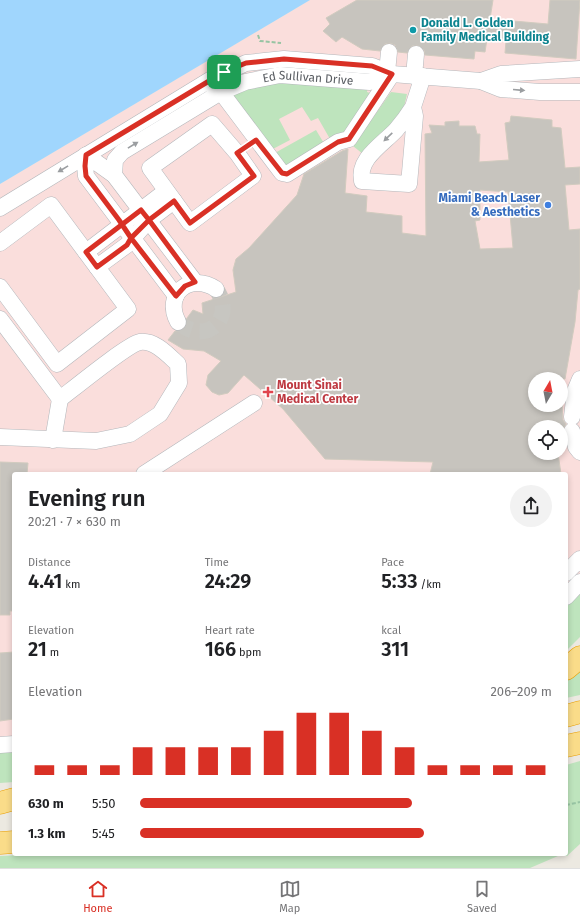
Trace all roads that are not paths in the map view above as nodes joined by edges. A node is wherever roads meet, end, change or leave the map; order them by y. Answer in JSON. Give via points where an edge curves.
{"nodes":[{"id":1,"x":389,"y":52,"type":"dead end"},
{"id":2,"x":416,"y":54,"type":"dead end"},
{"id":3,"x":293,"y":60,"type":"junction"},
{"id":4,"x":580,"y":69,"type":"edge"},
{"id":5,"x":390,"y":73,"type":"junction"},
{"id":6,"x":301,"y":76,"type":"junction"},
{"id":7,"x":418,"y":76,"type":"junction"},
{"id":8,"x":481,"y":81,"type":"junction"},
{"id":9,"x":202,"y":85,"type":"junction"},
{"id":10,"x":221,"y":92,"type":"junction"},
{"id":11,"x":580,"y":92,"type":"edge"},
{"id":12,"x":414,"y":107,"type":"junction"},
{"id":13,"x":252,"y":134,"type":"junction"},
{"id":14,"x":234,"y":149,"type":"junction"},
{"id":15,"x":86,"y":155,"type":"junction"},
{"id":16,"x":114,"y":175,"type":"junction"},
{"id":17,"x":170,"y":196,"type":"junction"},
{"id":18,"x":0,"y":208,"type":"edge"},
{"id":19,"x":145,"y":215,"type":"junction"},
{"id":20,"x":122,"y":224,"type":"junction"},
{"id":21,"x":131,"y":238,"type":"junction"},
{"id":22,"x":0,"y":243,"type":"edge"},
{"id":23,"x":86,"y":252,"type":"junction"},
{"id":24,"x":97,"y":267,"type":"junction"},
{"id":25,"x":195,"y":282,"type":"junction"},
{"id":26,"x":0,"y":288,"type":"edge"},
{"id":27,"x":216,"y":289,"type":"dead end"},
{"id":28,"x":176,"y":296,"type":"junction"},
{"id":29,"x":0,"y":319,"type":"edge"},
{"id":30,"x":178,"y":322,"type":"dead end"},
{"id":31,"x":580,"y":380,"type":"edge"},
{"id":32,"x":60,"y":399,"type":"junction"},
{"id":33,"x":254,"y":403,"type":"dead end"},
{"id":34,"x":0,"y":437,"type":"edge"},
{"id":35,"x":53,"y":440,"type":"junction"},
{"id":36,"x":580,"y":452,"type":"edge"},
{"id":37,"x":147,"y":472,"type":"edge"},
{"id":38,"x":580,"y":559,"type":"edge"},
{"id":39,"x":568,"y":571,"type":"edge"},
{"id":40,"x":580,"y":582,"type":"edge"},
{"id":41,"x":568,"y":596,"type":"edge"},
{"id":42,"x":580,"y":657,"type":"edge"},
{"id":43,"x":568,"y":667,"type":"edge"},
{"id":44,"x":580,"y":712,"type":"edge"},
{"id":45,"x":568,"y":715,"type":"edge"},
{"id":46,"x":580,"y":743,"type":"edge"},
{"id":47,"x":12,"y":744,"type":"edge"},
{"id":48,"x":0,"y":745,"type":"edge"},
{"id":49,"x":568,"y":746,"type":"edge"},
{"id":50,"x":12,"y":800,"type":"edge"},
{"id":51,"x":0,"y":803,"type":"edge"},
{"id":52,"x":12,"y":813,"type":"edge"},
{"id":53,"x":0,"y":814,"type":"edge"},
{"id":54,"x":12,"y":842,"type":"edge"},
{"id":55,"x":0,"y":843,"type":"edge"}],
"edges":[{"from":1,"to":5,"type":"street"},
{"from":2,"to":7,"type":"street"},
{"from":3,"to":5,"type":"street","name":"Ed Sullivan Drive","via":[[372,66]]},
{"from":3,"to":6,"type":"street"},
{"from":3,"to":9,"type":"street","name":"Ed Sullivan Drive","via":[[272,59],[246,63]]},
{"from":4,"to":8,"type":"street","name":"Ed Sullivan Drive","via":[[501,74]]},
{"from":5,"to":6,"type":"street","name":"Ed Sullivan Drive","via":[[370,82]]},
{"from":5,"to":7,"type":"street","name":"Ed Sullivan Drive"},
{"from":5,"to":13,"type":"street","via":[[349,139],[338,142],[295,171],[282,173]]},
{"from":6,"to":10,"type":"street","name":"Ed Sullivan Drive","via":[[264,77]]},
{"from":7,"to":8,"type":"street","name":"Ed Sullivan Drive"},
{"from":7,"to":12,"type":"street"},
{"from":8,"to":11,"type":"street","name":"Ed Sullivan Drive","one_way":true,"via":[[501,89]]},
{"from":9,"to":10,"type":"street","via":[[212,86]]},
{"from":9,"to":15,"type":"street","name":"Ed Sullivan Drive"},
{"from":10,"to":13,"type":"street"},
{"from":16,"to":10,"type":"street","name":"Ed Sullivan Drive","one_way":true,"via":[[114,160],[122,152]]},
{"from":12,"to":12,"type":"street","one_way":true,"via":[[396,130],[368,156],[362,180],[409,184]]},
{"from":13,"to":14,"type":"street"},
{"from":14,"to":17,"type":"street","via":[[212,124],[150,168]]},
{"from":14,"to":17,"type":"street","via":[[254,176],[190,223]]},
{"from":15,"to":16,"type":"street"},
{"from":15,"to":18,"type":"street","name":"Ed Sullivan Drive","one_way":true},
{"from":15,"to":20,"type":"street","via":[[86,176]]},
{"from":16,"to":19,"type":"street"},
{"from":17,"to":19,"type":"street"},
{"from":19,"to":20,"type":"street"},
{"from":19,"to":21,"type":"street"},
{"from":19,"to":25,"type":"street"},
{"from":20,"to":21,"type":"street"},
{"from":20,"to":23,"type":"street"},
{"from":21,"to":24,"type":"street","via":[[127,245]]},
{"from":21,"to":28,"type":"street"},
{"from":22,"to":23,"type":"street","via":[[51,204]]},
{"from":23,"to":24,"type":"street"},
{"from":24,"to":26,"type":"street","via":[[128,308],[57,364]]},
{"from":25,"to":27,"type":"street","via":[[209,284]]},
{"from":25,"to":28,"type":"street","via":[[185,286]]},
{"from":28,"to":30,"type":"street","via":[[173,306]]},
{"from":29,"to":32,"type":"street"},
{"from":31,"to":36,"type":"street","via":[[574,391],[572,424],[576,447]]},
{"from":32,"to":35,"type":"street"},
{"from":32,"to":35,"type":"street","via":[[140,342],[159,346],[178,364],[179,383],[160,414],[130,434],[96,442]]},
{"from":33,"to":37,"type":"street"},
{"from":34,"to":35,"type":"street"},
{"from":38,"to":39,"type":"street"},
{"from":40,"to":41,"type":"street"},
{"from":42,"to":43,"type":"highway"},
{"from":44,"to":45,"type":"highway"},
{"from":46,"to":49,"type":"highway"},
{"from":47,"to":48,"type":"street"},
{"from":50,"to":51,"type":"highway"},
{"from":52,"to":53,"type":"highway"},
{"from":54,"to":55,"type":"highway"}]}
